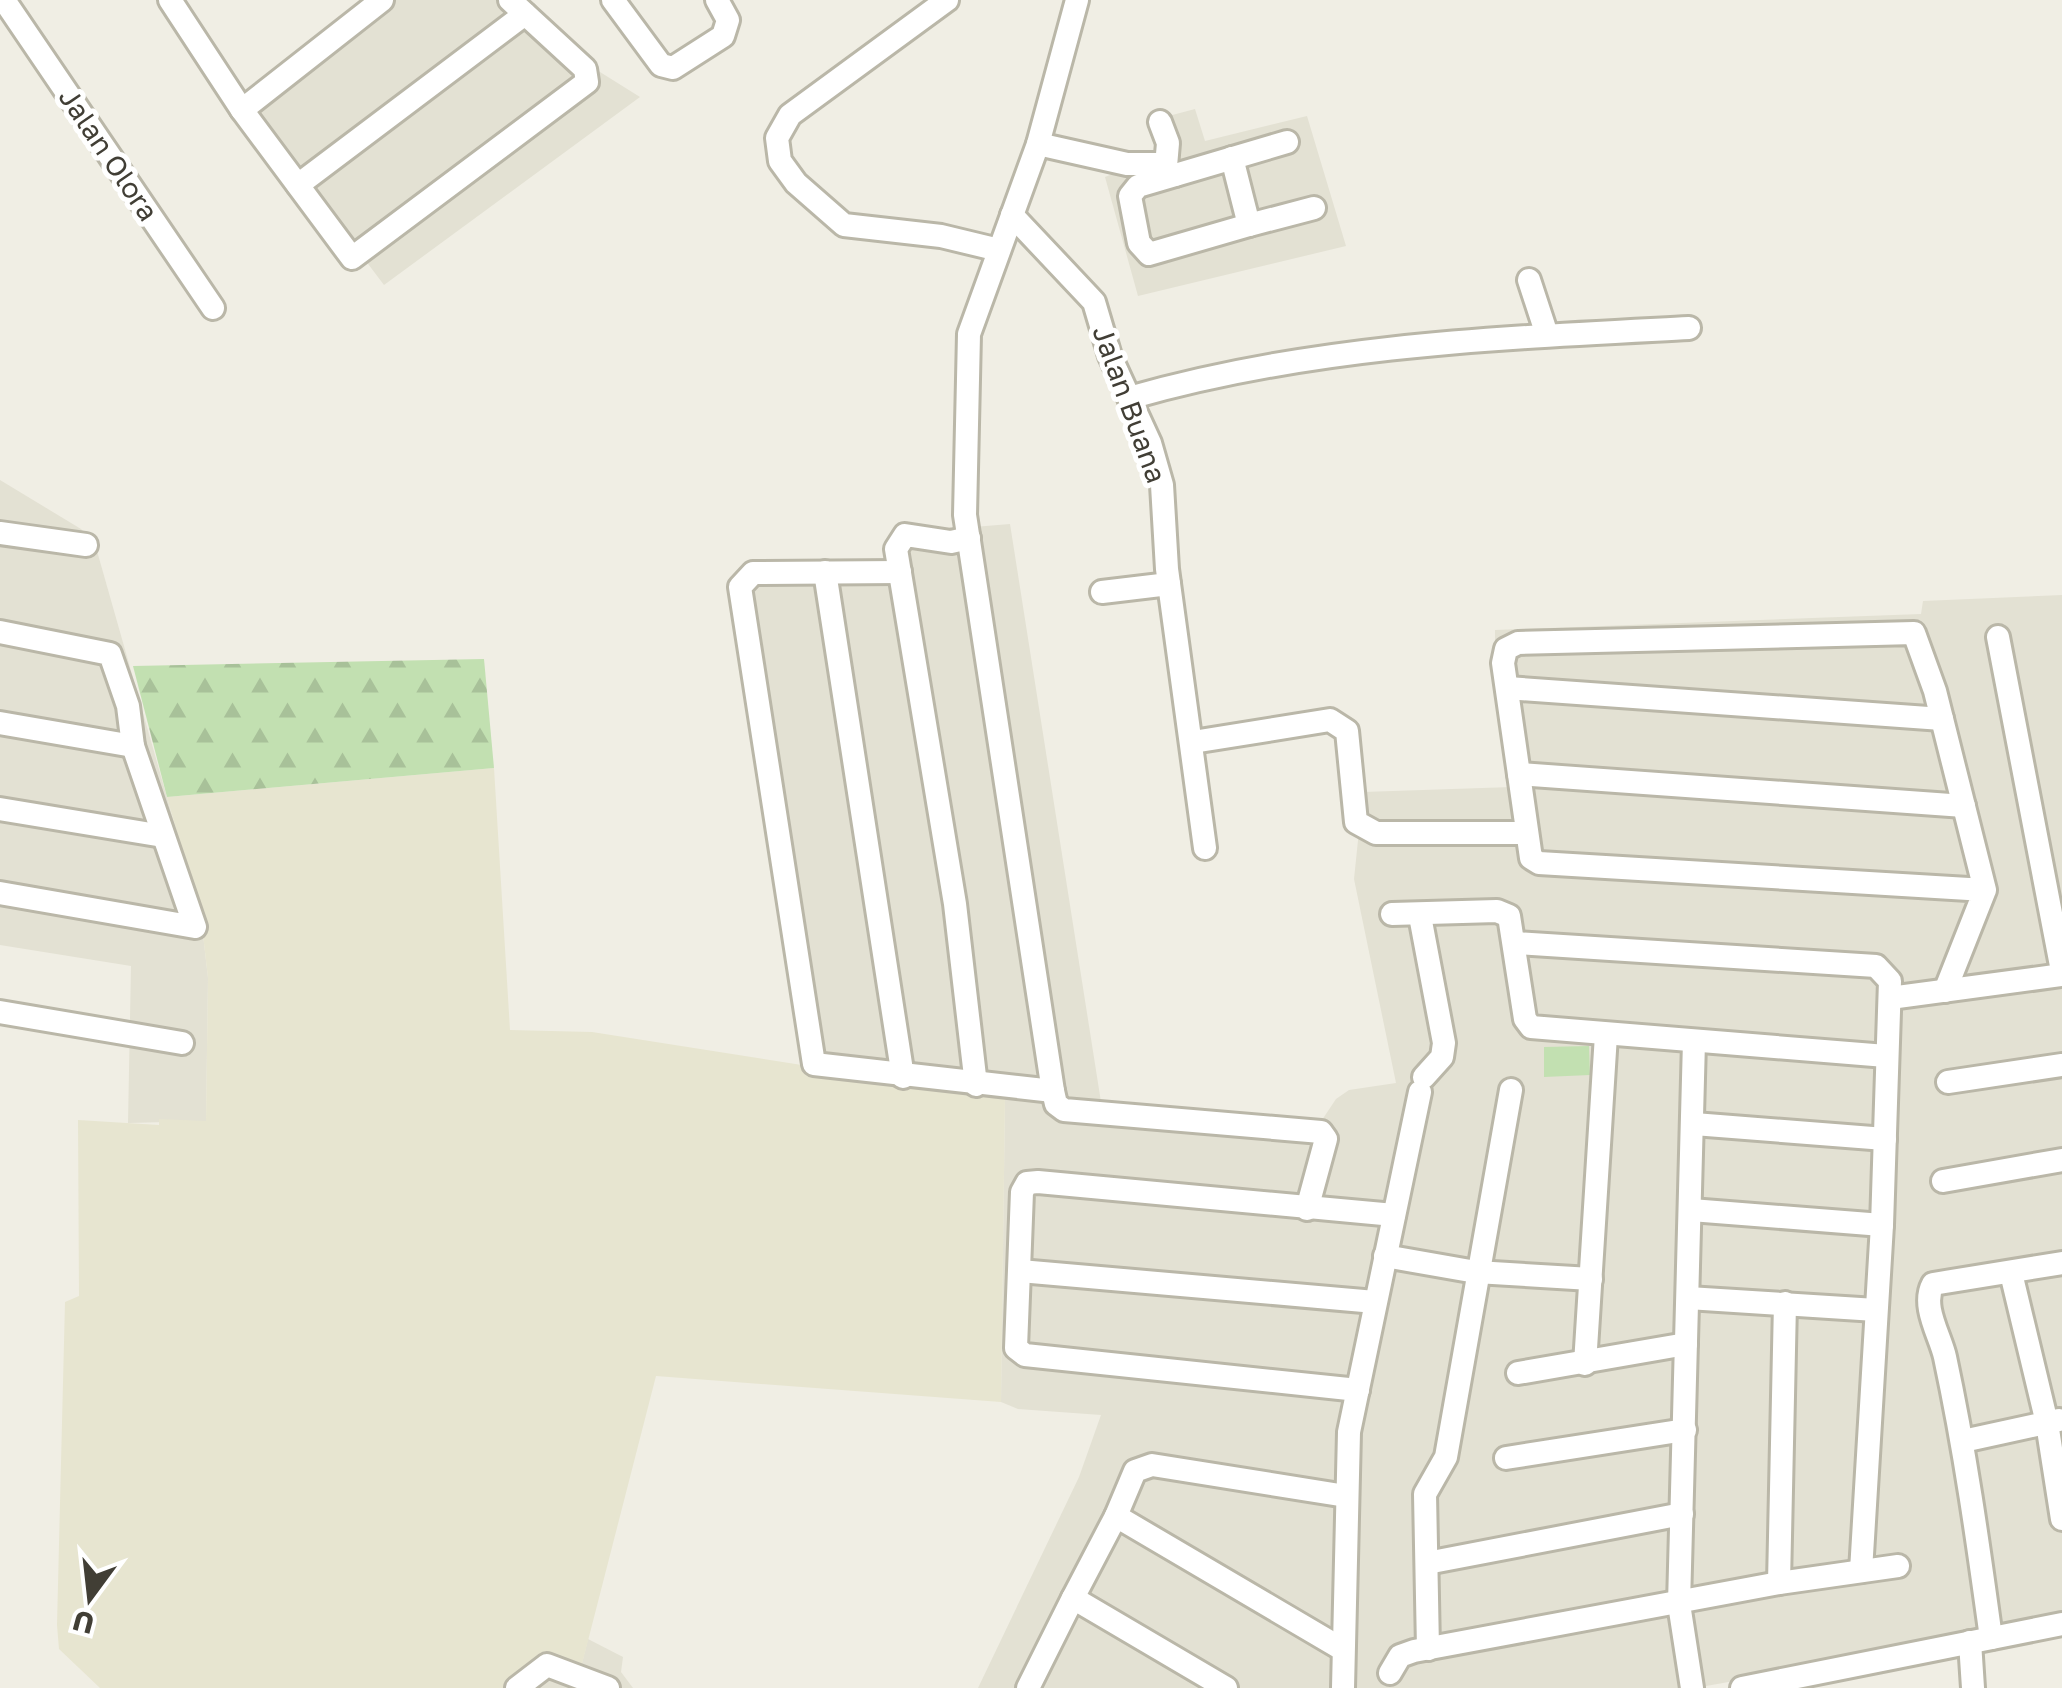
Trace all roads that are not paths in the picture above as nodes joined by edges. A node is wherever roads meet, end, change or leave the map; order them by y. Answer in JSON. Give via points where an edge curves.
{"nodes":[{"id":1,"x":2,"y":0,"type":"edge"},
{"id":2,"x":170,"y":0,"type":"edge"},
{"id":3,"x":382,"y":0,"type":"edge"},
{"id":4,"x":614,"y":0,"type":"edge"},
{"id":5,"x":716,"y":0,"type":"edge"},
{"id":6,"x":947,"y":0,"type":"edge"},
{"id":7,"x":1077,"y":0,"type":"edge"},
{"id":8,"x":517,"y":7,"type":"edge"},
{"id":9,"x":242,"y":110,"type":"junction"},
{"id":10,"x":1160,"y":122,"type":"dead end"},
{"id":11,"x":1287,"y":142,"type":"dead end"},
{"id":12,"x":1038,"y":144,"type":"junction"},
{"id":13,"x":1232,"y":158,"type":"junction"},
{"id":14,"x":1170,"y":170,"type":"junction"},
{"id":15,"x":298,"y":185,"type":"junction"},
{"id":16,"x":1314,"y":208,"type":"dead end"},
{"id":17,"x":1012,"y":214,"type":"junction"},
{"id":18,"x":1248,"y":225,"type":"junction"},
{"id":19,"x":1000,"y":250,"type":"junction"},
{"id":20,"x":1529,"y":280,"type":"dead end"},
{"id":21,"x":213,"y":308,"type":"dead end"},
{"id":22,"x":1689,"y":328,"type":"dead end"},
{"id":23,"x":1546,"y":336,"type":"junction"},
{"id":24,"x":1130,"y":398,"type":"junction"},
{"id":25,"x":0,"y":533,"type":"edge"},
{"id":26,"x":969,"y":538,"type":"junction"},
{"id":27,"x":86,"y":545,"type":"dead end"},
{"id":28,"x":825,"y":572,"type":"junction"},
{"id":29,"x":900,"y":572,"type":"junction"},
{"id":30,"x":1170,"y":584,"type":"junction"},
{"id":31,"x":1102,"y":592,"type":"dead end"},
{"id":32,"x":0,"y":632,"type":"edge"},
{"id":33,"x":1998,"y":637,"type":"dead end"},
{"id":34,"x":1507,"y":688,"type":"junction"},
{"id":35,"x":1942,"y":719,"type":"junction"},
{"id":36,"x":0,"y":723,"type":"edge"},
{"id":37,"x":1193,"y":742,"type":"junction"},
{"id":38,"x":134,"y":746,"type":"junction"},
{"id":39,"x":1519,"y":774,"type":"junction"},
{"id":40,"x":1964,"y":806,"type":"junction"},
{"id":41,"x":0,"y":809,"type":"edge"},
{"id":42,"x":1527,"y":833,"type":"junction"},
{"id":43,"x":164,"y":836,"type":"junction"},
{"id":44,"x":1205,"y":848,"type":"dead end"},
{"id":45,"x":1985,"y":890,"type":"junction"},
{"id":46,"x":0,"y":893,"type":"edge"},
{"id":47,"x":1392,"y":914,"type":"dead end"},
{"id":48,"x":1420,"y":916,"type":"junction"},
{"id":49,"x":1515,"y":944,"type":"junction"},
{"id":50,"x":2062,"y":973,"type":"edge"},
{"id":51,"x":1945,"y":991,"type":"junction"},
{"id":52,"x":1890,"y":998,"type":"junction"},
{"id":53,"x":0,"y":1012,"type":"edge"},
{"id":54,"x":1606,"y":1036,"type":"junction"},
{"id":55,"x":1694,"y":1041,"type":"junction"},
{"id":56,"x":182,"y":1043,"type":"dead end"},
{"id":57,"x":1886,"y":1056,"type":"junction"},
{"id":58,"x":2062,"y":1065,"type":"edge"},
{"id":59,"x":902,"y":1077,"type":"junction"},
{"id":60,"x":1948,"y":1082,"type":"dead end"},
{"id":61,"x":976,"y":1086,"type":"junction"},
{"id":62,"x":1511,"y":1090,"type":"dead end"},
{"id":63,"x":1053,"y":1091,"type":"junction"},
{"id":64,"x":1694,"y":1124,"type":"junction"},
{"id":65,"x":1884,"y":1140,"type":"junction"},
{"id":66,"x":2062,"y":1160,"type":"edge"},
{"id":67,"x":1943,"y":1180,"type":"dead end"},
{"id":68,"x":1307,"y":1209,"type":"junction"},
{"id":69,"x":1691,"y":1210,"type":"junction"},
{"id":70,"x":1394,"y":1216,"type":"junction"},
{"id":71,"x":1882,"y":1224,"type":"junction"},
{"id":72,"x":1385,"y":1256,"type":"junction"},
{"id":73,"x":2062,"y":1263,"type":"edge"},
{"id":74,"x":1020,"y":1271,"type":"junction"},
{"id":75,"x":1476,"y":1272,"type":"junction"},
{"id":76,"x":2011,"y":1274,"type":"junction"},
{"id":77,"x":1592,"y":1279,"type":"junction"},
{"id":78,"x":1688,"y":1298,"type":"junction"},
{"id":79,"x":1375,"y":1302,"type":"junction"},
{"id":80,"x":1786,"y":1303,"type":"junction"},
{"id":81,"x":1876,"y":1310,"type":"junction"},
{"id":82,"x":1686,"y":1344,"type":"junction"},
{"id":83,"x":1585,"y":1364,"type":"junction"},
{"id":84,"x":1518,"y":1373,"type":"dead end"},
{"id":85,"x":1358,"y":1390,"type":"junction"},
{"id":86,"x":2055,"y":1421,"type":"edge"},
{"id":87,"x":1685,"y":1430,"type":"junction"},
{"id":88,"x":1963,"y":1441,"type":"junction"},
{"id":89,"x":1506,"y":1458,"type":"dead end"},
{"id":90,"x":1346,"y":1496,"type":"junction"},
{"id":91,"x":1682,"y":1514,"type":"junction"},
{"id":92,"x":1116,"y":1516,"type":"junction"},
{"id":93,"x":2062,"y":1519,"type":"edge"},
{"id":94,"x":1427,"y":1562,"type":"junction"},
{"id":95,"x":1898,"y":1566,"type":"dead end"},
{"id":96,"x":1861,"y":1570,"type":"junction"},
{"id":97,"x":1779,"y":1583,"type":"junction"},
{"id":98,"x":1073,"y":1598,"type":"junction"},
{"id":99,"x":1679,"y":1604,"type":"junction"},
{"id":100,"x":2062,"y":1624,"type":"edge"},
{"id":101,"x":1980,"y":1640,"type":"junction"},
{"id":102,"x":1342,"y":1649,"type":"junction"},
{"id":103,"x":1428,"y":1649,"type":"junction"},
{"id":104,"x":1390,"y":1673,"type":"dead end"},
{"id":105,"x":1038,"y":1684,"type":"edge"},
{"id":106,"x":516,"y":1688,"type":"edge"},
{"id":107,"x":608,"y":1688,"type":"edge"},
{"id":108,"x":1226,"y":1688,"type":"edge"},
{"id":109,"x":1343,"y":1688,"type":"edge"},
{"id":110,"x":1692,"y":1688,"type":"edge"},
{"id":111,"x":1742,"y":1688,"type":"edge"},
{"id":112,"x":1974,"y":1688,"type":"edge"}],
"edges":[{"from":1,"to":21,"type":"street","name":"Jalan Olora"},
{"from":2,"to":9,"type":"street"},
{"from":3,"to":9,"type":"street"},
{"from":4,"to":5,"type":"street","via":[[662,66],[673,68],[723,36],[728,20]]},
{"from":6,"to":19,"type":"street","via":[[790,115],[777,138],[780,160],[844,225]]},
{"from":7,"to":12,"type":"street"},
{"from":8,"to":15,"type":"street"},
{"from":8,"to":15,"type":"street","via":[[586,69],[584,86],[352,258]]},
{"from":9,"to":15,"type":"street"},
{"from":10,"to":14,"type":"street"},
{"from":11,"to":13,"type":"street"},
{"from":12,"to":14,"type":"street"},
{"from":12,"to":17,"type":"street"},
{"from":13,"to":14,"type":"street"},
{"from":13,"to":18,"type":"street"},
{"from":14,"to":18,"type":"street","via":[[1132,192],[1141,250],[1160,252]]},
{"from":16,"to":18,"type":"street"},
{"from":17,"to":19,"type":"street"},
{"from":17,"to":24,"type":"street","name":"Jalan Buana","via":[[1094,302]]},
{"from":19,"to":26,"type":"street","via":[[969,334]]},
{"from":20,"to":23,"type":"street"},
{"from":22,"to":23,"type":"street"},
{"from":23,"to":24,"type":"street","via":[[1412,343],[1200,378]]},
{"from":24,"to":30,"type":"street","name":"Jalan Buana","via":[[1162,485]]},
{"from":25,"to":27,"type":"street"},
{"from":26,"to":29,"type":"street","via":[[905,535],[896,549]]},
{"from":26,"to":63,"type":"street"},
{"from":28,"to":29,"type":"street"},
{"from":28,"to":59,"type":"street"},
{"from":28,"to":59,"type":"street","via":[[753,573],[740,587],[814,1064]]},
{"from":29,"to":61,"type":"street"},
{"from":30,"to":31,"type":"street"},
{"from":30,"to":37,"type":"street","name":"Jalan Buana"},
{"from":32,"to":38,"type":"street","via":[[110,654]]},
{"from":33,"to":50,"type":"street"},
{"from":34,"to":35,"type":"street"},
{"from":34,"to":35,"type":"street","via":[[1503,663],[1511,643],[1904,631],[1920,640]]},
{"from":34,"to":39,"type":"street"},
{"from":35,"to":40,"type":"street"},
{"from":36,"to":38,"type":"street"},
{"from":37,"to":42,"type":"street","via":[[1330,720],[1347,731],[1356,822],[1363,829]]},
{"from":37,"to":44,"type":"street","name":"Jalan Buana"},
{"from":38,"to":43,"type":"street"},
{"from":39,"to":40,"type":"street"},
{"from":39,"to":42,"type":"street"},
{"from":40,"to":45,"type":"street"},
{"from":41,"to":43,"type":"street"},
{"from":42,"to":45,"type":"street","via":[[1531,858],[1548,865]]},
{"from":43,"to":46,"type":"street","via":[[196,922],[191,929]]},
{"from":45,"to":51,"type":"street"},
{"from":47,"to":48,"type":"street"},
{"from":48,"to":49,"type":"street","via":[[1496,911],[1509,916]]},
{"from":48,"to":70,"type":"street","via":[[1444,1043],[1422,1085]]},
{"from":49,"to":52,"type":"street","via":[[1876,966],[1890,981]]},
{"from":49,"to":54,"type":"street","via":[[1525,1019],[1532,1028]]},
{"from":50,"to":51,"type":"street"},
{"from":51,"to":52,"type":"street"},
{"from":52,"to":57,"type":"street"},
{"from":53,"to":56,"type":"street"},
{"from":54,"to":55,"type":"street"},
{"from":54,"to":77,"type":"street"},
{"from":55,"to":57,"type":"street"},
{"from":55,"to":64,"type":"street"},
{"from":57,"to":65,"type":"street"},
{"from":58,"to":60,"type":"street"},
{"from":59,"to":61,"type":"street"},
{"from":61,"to":63,"type":"street"},
{"from":62,"to":75,"type":"street"},
{"from":63,"to":68,"type":"street","via":[[1064,1110],[1321,1132],[1324,1152]]},
{"from":64,"to":65,"type":"street"},
{"from":64,"to":69,"type":"street"},
{"from":65,"to":71,"type":"street"},
{"from":66,"to":67,"type":"street"},
{"from":68,"to":70,"type":"street"},
{"from":68,"to":74,"type":"street","via":[[1027,1183]]},
{"from":69,"to":71,"type":"street"},
{"from":69,"to":78,"type":"street"},
{"from":70,"to":72,"type":"street"},
{"from":71,"to":81,"type":"street"},
{"from":72,"to":75,"type":"street"},
{"from":72,"to":79,"type":"street"},
{"from":73,"to":76,"type":"street"},
{"from":74,"to":79,"type":"street"},
{"from":74,"to":85,"type":"street","via":[[1016,1348],[1025,1355]]},
{"from":75,"to":77,"type":"street"},
{"from":75,"to":94,"type":"street","via":[[1446,1457],[1426,1494]]},
{"from":76,"to":86,"type":"street"},
{"from":76,"to":88,"type":"street","via":[[1930,1288],[1930,1314]]},
{"from":77,"to":83,"type":"street"},
{"from":78,"to":80,"type":"street"},
{"from":78,"to":82,"type":"street"},
{"from":79,"to":85,"type":"street"},
{"from":80,"to":81,"type":"street"},
{"from":80,"to":97,"type":"street"},
{"from":81,"to":96,"type":"street"},
{"from":82,"to":83,"type":"street"},
{"from":82,"to":87,"type":"street"},
{"from":83,"to":84,"type":"street"},
{"from":85,"to":90,"type":"street"},
{"from":86,"to":88,"type":"street"},
{"from":86,"to":93,"type":"street"},
{"from":87,"to":89,"type":"street"},
{"from":87,"to":91,"type":"street"},
{"from":88,"to":101,"type":"street"},
{"from":90,"to":92,"type":"street","via":[[1152,1465],[1135,1471]]},
{"from":90,"to":102,"type":"street"},
{"from":91,"to":94,"type":"street"},
{"from":91,"to":99,"type":"street"},
{"from":92,"to":98,"type":"street"},
{"from":92,"to":102,"type":"street"},
{"from":94,"to":103,"type":"street"},
{"from":95,"to":96,"type":"street"},
{"from":96,"to":97,"type":"street"},
{"from":97,"to":99,"type":"street"},
{"from":98,"to":105,"type":"street"},
{"from":98,"to":108,"type":"street"},
{"from":99,"to":103,"type":"street"},
{"from":99,"to":110,"type":"street"},
{"from":100,"to":101,"type":"street"},
{"from":101,"to":111,"type":"street"},
{"from":101,"to":112,"type":"street"},
{"from":102,"to":109,"type":"street"},
{"from":103,"to":104,"type":"street","via":[[1400,1656]]},
{"from":106,"to":107,"type":"street","via":[[547,1665]]}]}
